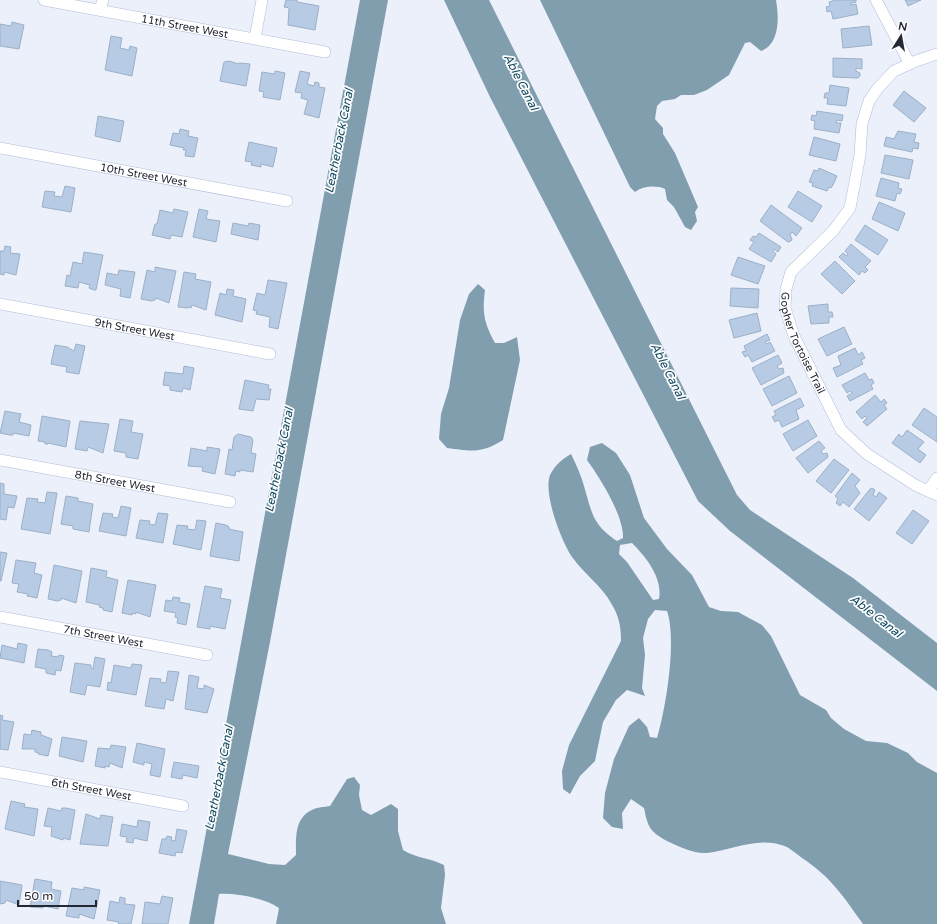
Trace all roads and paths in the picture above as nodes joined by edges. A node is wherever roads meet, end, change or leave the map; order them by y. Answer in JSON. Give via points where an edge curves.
{"nodes":[{"id":1,"x":44,"y":0,"type":"edge"},
{"id":2,"x":262,"y":0,"type":"edge"},
{"id":3,"x":876,"y":0,"type":"edge"},
{"id":4,"x":101,"y":5,"type":"edge"},
{"id":5,"x":255,"y":38,"type":"junction"},
{"id":6,"x":325,"y":52,"type":"dead end"},
{"id":7,"x":937,"y":54,"type":"edge"},
{"id":8,"x":910,"y":64,"type":"junction"},
{"id":9,"x":0,"y":148,"type":"edge"},
{"id":10,"x":287,"y":201,"type":"dead end"},
{"id":11,"x":0,"y":304,"type":"edge"},
{"id":12,"x":270,"y":354,"type":"dead end"},
{"id":13,"x":0,"y":460,"type":"edge"},
{"id":14,"x":937,"y":478,"type":"edge"},
{"id":15,"x":932,"y":493,"type":"edge"},
{"id":16,"x":230,"y":502,"type":"dead end"},
{"id":17,"x":0,"y":617,"type":"edge"},
{"id":18,"x":207,"y":655,"type":"dead end"},
{"id":19,"x":0,"y":772,"type":"edge"},
{"id":20,"x":183,"y":806,"type":"dead end"}],
"edges":[{"from":1,"to":4,"type":"street","name":"11th Street West"},
{"from":2,"to":5,"type":"street"},
{"from":3,"to":8,"type":"street"},
{"from":4,"to":5,"type":"street","name":"11th Street West"},
{"from":5,"to":6,"type":"street","name":"11th Street West"},
{"from":7,"to":8,"type":"street","name":"Gopher Tortoise Trail"},
{"from":8,"to":15,"type":"street","name":"Gopher Tortoise Trail","via":[[894,71],[869,101],[862,124],[860,155],[850,208],[833,231],[790,272],[785,308],[794,336],[841,430],[866,454],[914,485]]},
{"from":9,"to":10,"type":"street","name":"10th Street West"},
{"from":11,"to":12,"type":"street","name":"9th Street West"},
{"from":13,"to":16,"type":"street","name":"8th Street West"},
{"from":14,"to":15,"type":"street"},
{"from":17,"to":18,"type":"street","name":"7th Street West"},
{"from":19,"to":20,"type":"street","name":"6th Street West"}]}
